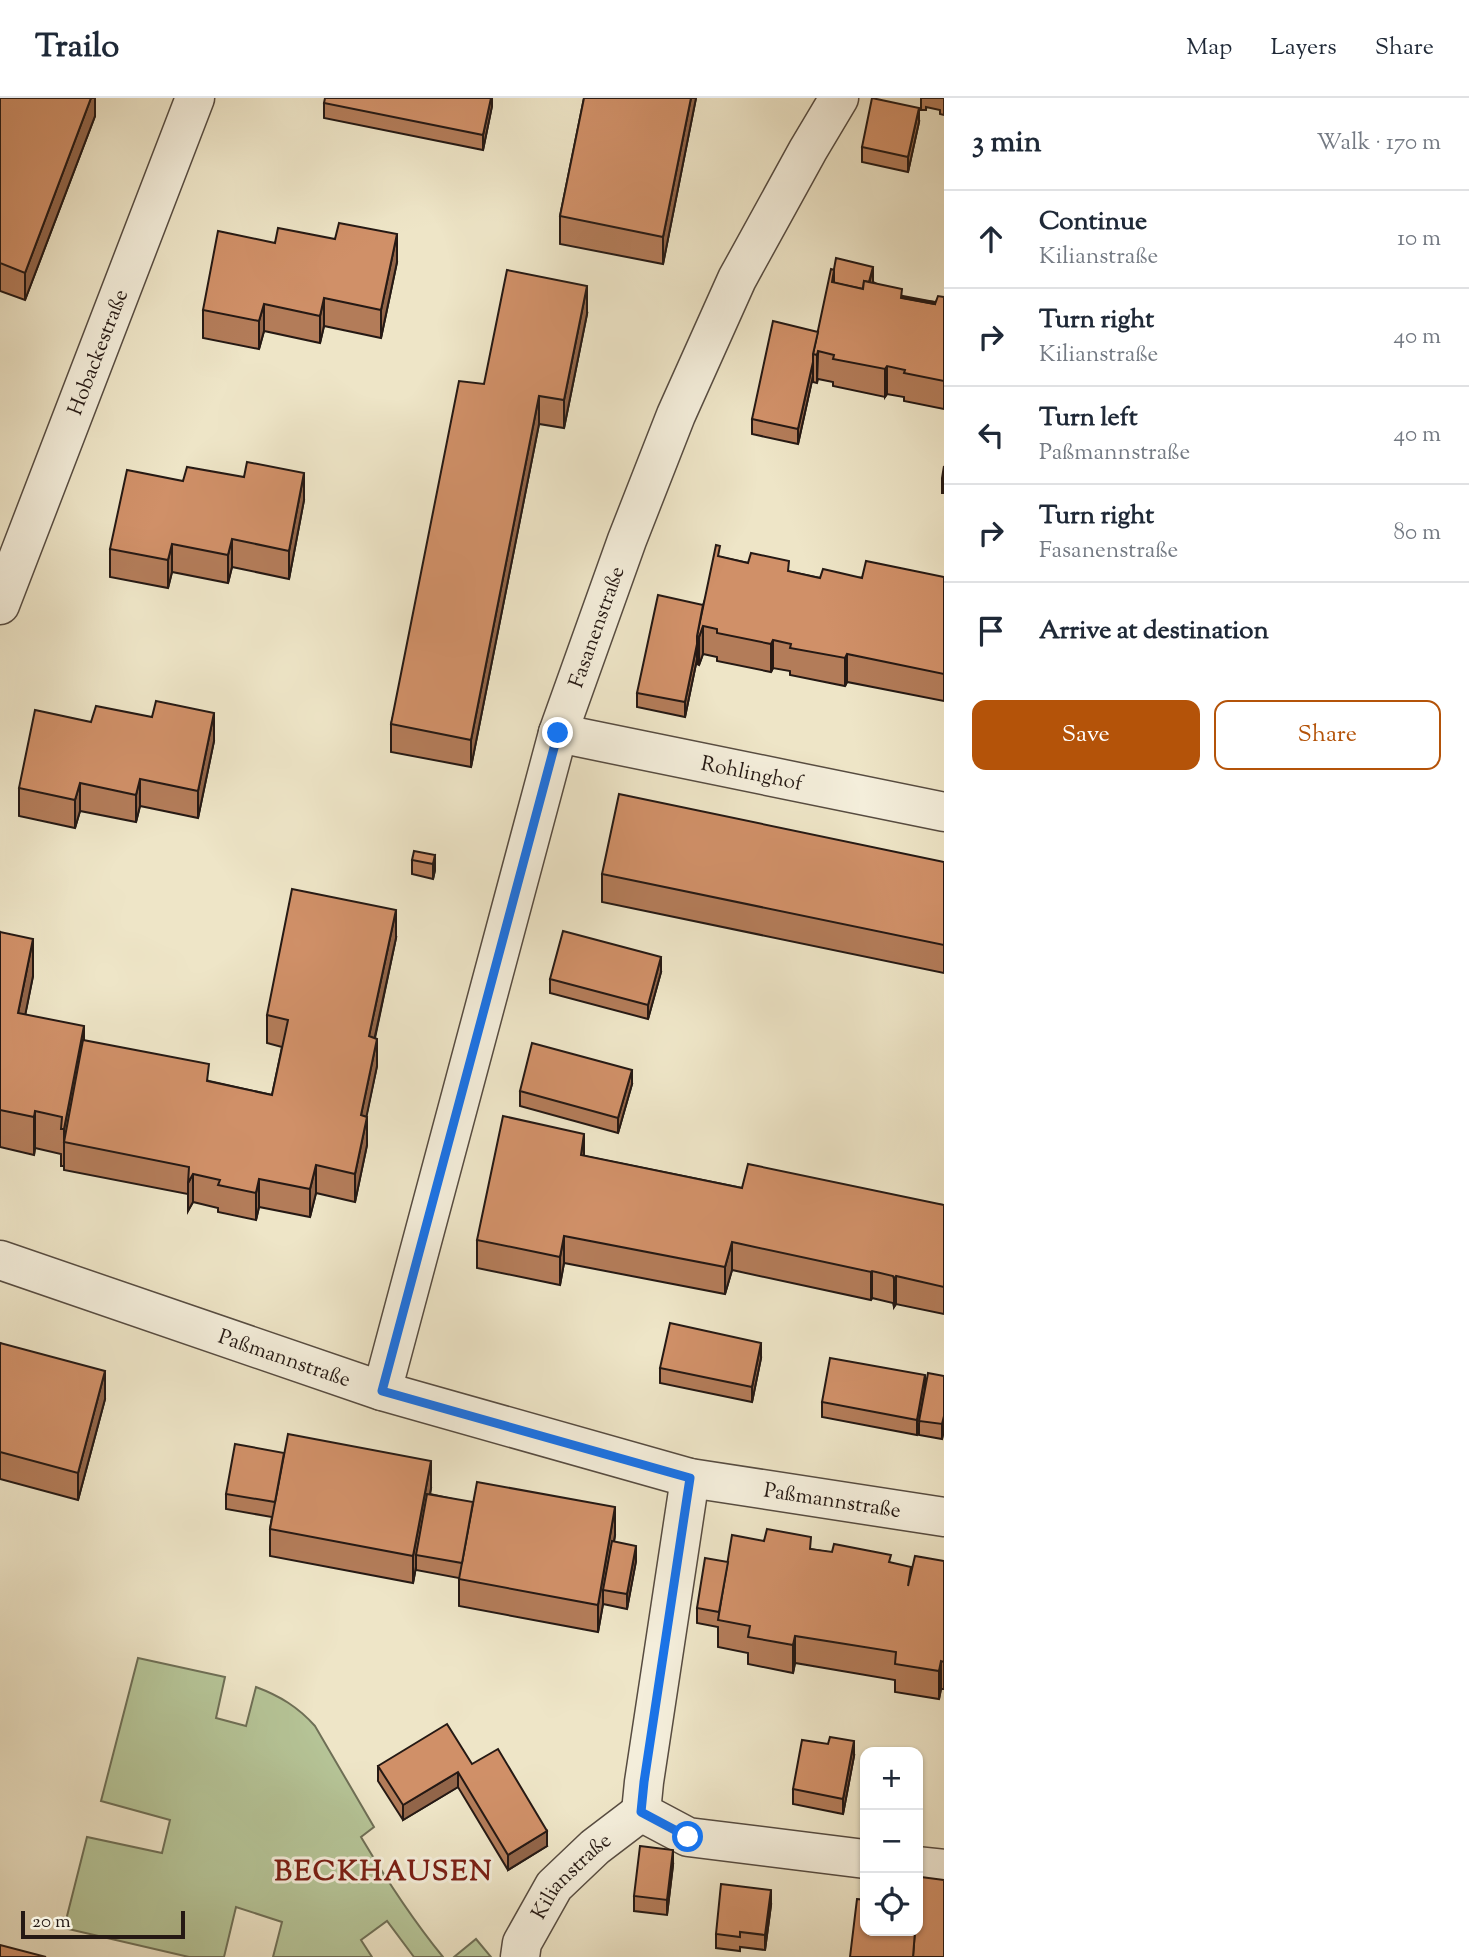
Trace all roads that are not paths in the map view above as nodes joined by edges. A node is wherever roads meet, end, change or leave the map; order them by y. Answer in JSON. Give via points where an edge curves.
{"nodes":[{"id":1,"x":195,"y":98,"type":"edge"},
{"id":2,"x":839,"y":98,"type":"edge"},
{"id":3,"x":0,"y":605,"type":"edge"},
{"id":4,"x":558,"y":733,"type":"junction"},
{"id":5,"x":944,"y":812,"type":"edge"},
{"id":6,"x":0,"y":1260,"type":"edge"},
{"id":7,"x":382,"y":1391,"type":"junction"},
{"id":8,"x":690,"y":1478,"type":"junction"},
{"id":9,"x":944,"y":1517,"type":"edge"},
{"id":10,"x":641,"y":1812,"type":"junction"},
{"id":11,"x":860,"y":1858,"type":"edge"},
{"id":12,"x":923,"y":1867,"type":"edge"},
{"id":13,"x":944,"y":1869,"type":"edge"},
{"id":14,"x":520,"y":1957,"type":"edge"}],
"edges":[{"from":1,"to":3,"type":"street","name":"Hobackestraße"},
{"from":2,"to":4,"type":"street","name":"Fasanenstraße","via":[[737,279],[682,403]]},
{"from":4,"to":5,"type":"street","name":"Rohlinghof"},
{"from":4,"to":7,"type":"street","name":"Fasanenstraße"},
{"from":6,"to":7,"type":"street","name":"Paßmannstraße"},
{"from":7,"to":8,"type":"street","name":"Paßmannstraße"},
{"from":8,"to":9,"type":"street","name":"Paßmannstraße"},
{"from":8,"to":10,"type":"street"},
{"from":10,"to":11,"type":"street","via":[[688,1837]]},
{"from":10,"to":14,"type":"street","name":"Kilianstraße","via":[[554,1886]]},
{"from":12,"to":13,"type":"street"}]}
